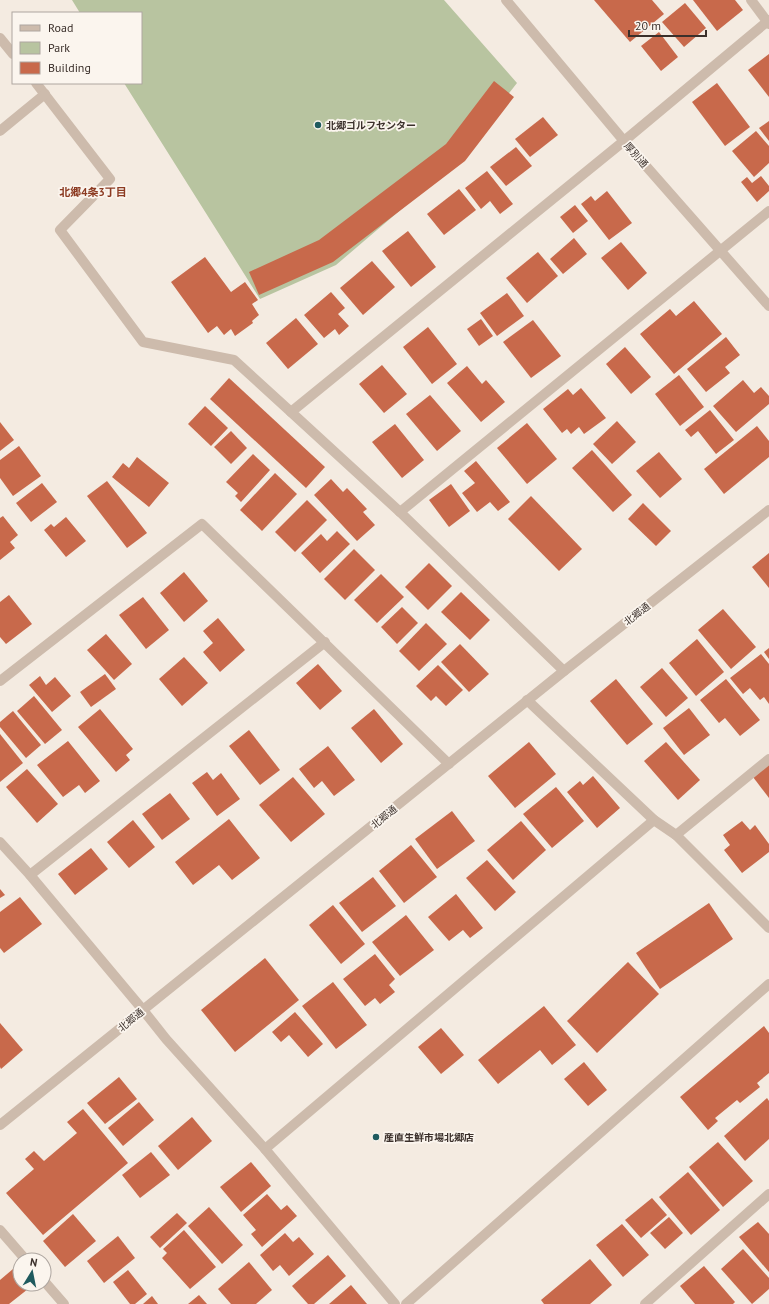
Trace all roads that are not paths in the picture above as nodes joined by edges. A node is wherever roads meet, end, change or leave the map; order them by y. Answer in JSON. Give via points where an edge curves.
{"nodes":[{"id":1,"x":506,"y":0,"type":"edge"},
{"id":2,"x":751,"y":0,"type":"edge"},
{"id":3,"x":768,"y":22,"type":"edge"},
{"id":4,"x":0,"y":38,"type":"edge"},
{"id":5,"x":12,"y":53,"type":"edge"},
{"id":6,"x":37,"y":84,"type":"edge"},
{"id":7,"x":45,"y":94,"type":"junction"},
{"id":8,"x":0,"y":131,"type":"edge"},
{"id":9,"x":624,"y":141,"type":"junction"},
{"id":10,"x":769,"y":211,"type":"edge"},
{"id":11,"x":720,"y":250,"type":"junction"},
{"id":12,"x":769,"y":306,"type":"edge"},
{"id":13,"x":291,"y":412,"type":"junction"},
{"id":14,"x":769,"y":510,"type":"edge"},
{"id":15,"x":400,"y":512,"type":"junction"},
{"id":16,"x":325,"y":642,"type":"junction"},
{"id":17,"x":564,"y":671,"type":"junction"},
{"id":18,"x":0,"y":681,"type":"edge"},
{"id":19,"x":527,"y":700,"type":"junction"},
{"id":20,"x":769,"y":759,"type":"edge"},
{"id":21,"x":449,"y":764,"type":"junction"},
{"id":22,"x":654,"y":820,"type":"junction"},
{"id":23,"x":676,"y":835,"type":"junction"},
{"id":24,"x":0,"y":842,"type":"edge"},
{"id":25,"x":30,"y":875,"type":"junction"},
{"id":26,"x":769,"y":928,"type":"edge"},
{"id":27,"x":769,"y":984,"type":"edge"},
{"id":28,"x":144,"y":1010,"type":"junction"},
{"id":29,"x":2,"y":1120,"type":"edge"},
{"id":30,"x":265,"y":1150,"type":"junction"},
{"id":31,"x":769,"y":1194,"type":"edge"},
{"id":32,"x":0,"y":1230,"type":"edge"},
{"id":33,"x":19,"y":1252,"type":"edge"},
{"id":34,"x":52,"y":1290,"type":"edge"},
{"id":35,"x":64,"y":1304,"type":"edge"},
{"id":36,"x":395,"y":1304,"type":"edge"},
{"id":37,"x":406,"y":1304,"type":"edge"},
{"id":38,"x":645,"y":1304,"type":"edge"}],
"edges":[{"from":1,"to":9,"type":"street","name":"厚別通"},
{"from":2,"to":3,"type":"street"},
{"from":3,"to":9,"type":"street"},
{"from":4,"to":5,"type":"street"},
{"from":6,"to":7,"type":"street"},
{"from":7,"to":8,"type":"street"},
{"from":7,"to":13,"type":"street","via":[[110,179],[60,230],[142,342],[234,360]]},
{"from":9,"to":11,"type":"street","name":"厚別通"},
{"from":9,"to":13,"type":"street"},
{"from":10,"to":11,"type":"street"},
{"from":11,"to":12,"type":"street","name":"厚別通"},
{"from":11,"to":15,"type":"street"},
{"from":13,"to":15,"type":"street"},
{"from":14,"to":17,"type":"street","name":"北郷通"},
{"from":15,"to":17,"type":"street"},
{"from":16,"to":18,"type":"street","via":[[202,524]]},
{"from":16,"to":21,"type":"street"},
{"from":16,"to":25,"type":"street"},
{"from":17,"to":19,"type":"street","name":"北郷通"},
{"from":19,"to":21,"type":"street","name":"北郷通"},
{"from":19,"to":22,"type":"street"},
{"from":20,"to":23,"type":"street"},
{"from":21,"to":28,"type":"street","name":"北郷通"},
{"from":22,"to":23,"type":"street"},
{"from":22,"to":30,"type":"street"},
{"from":23,"to":26,"type":"street"},
{"from":24,"to":25,"type":"street"},
{"from":25,"to":28,"type":"street"},
{"from":27,"to":37,"type":"street"},
{"from":28,"to":29,"type":"street","name":"北郷通"},
{"from":28,"to":30,"type":"street","via":[[166,1039]]},
{"from":30,"to":36,"type":"street"},
{"from":31,"to":38,"type":"street"},
{"from":32,"to":33,"type":"street"},
{"from":34,"to":35,"type":"street"}]}
